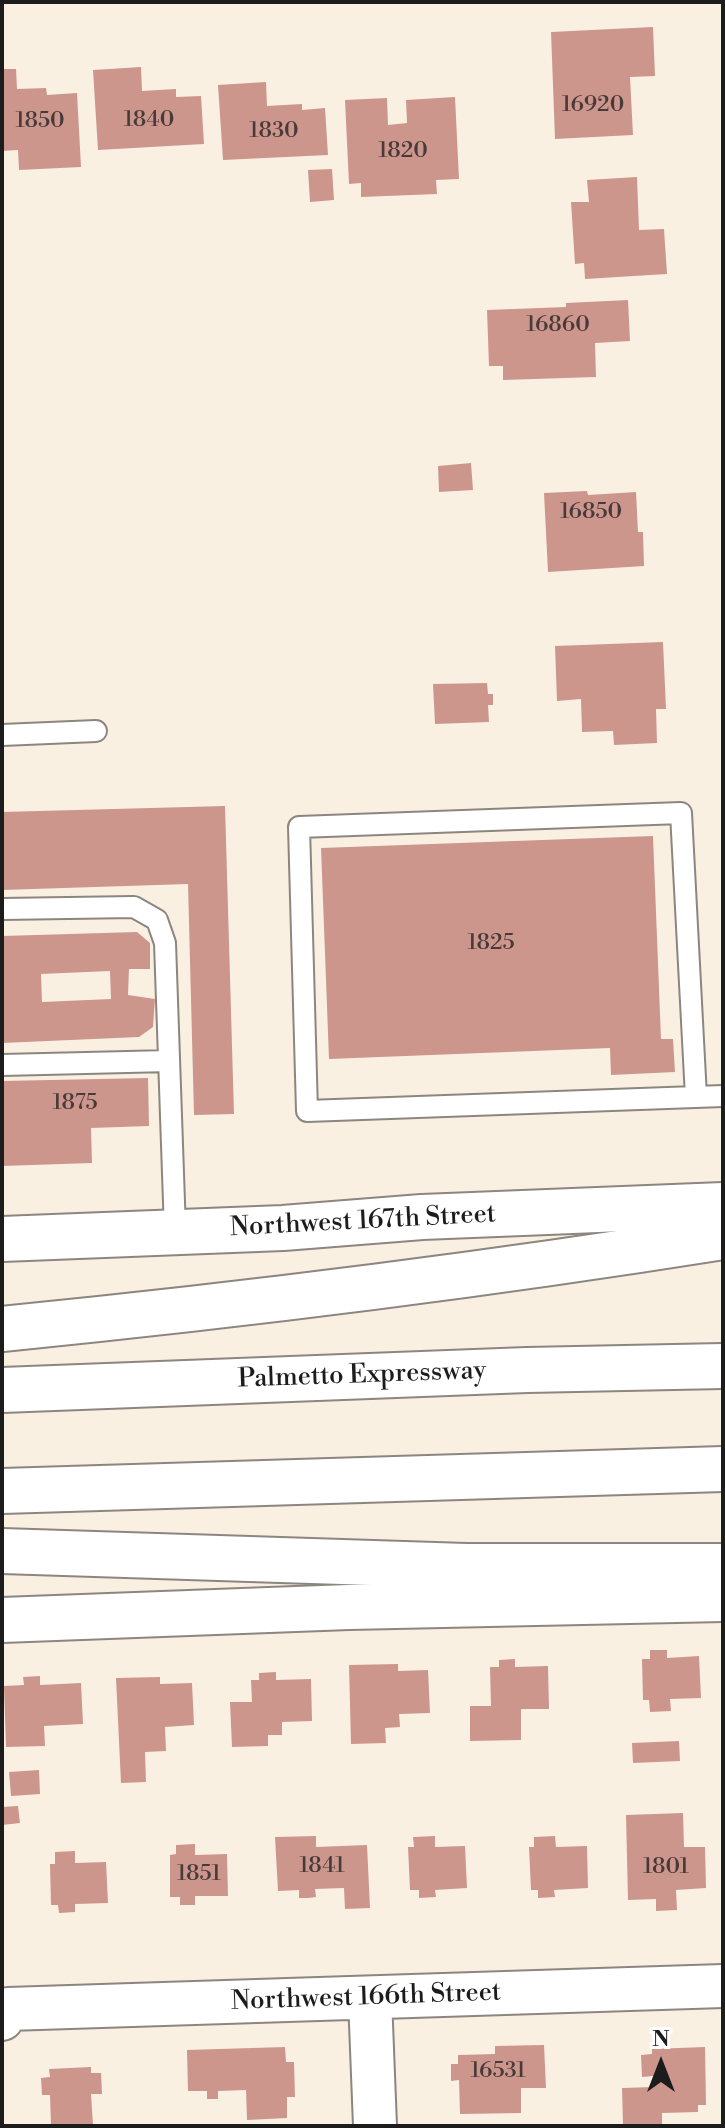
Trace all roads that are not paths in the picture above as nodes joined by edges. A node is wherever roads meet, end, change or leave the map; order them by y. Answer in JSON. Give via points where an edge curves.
{"nodes":[{"id":1,"x":96,"y":731,"type":"dead end"},
{"id":2,"x":2,"y":735,"type":"edge"},
{"id":3,"x":2,"y":909,"type":"edge"},
{"id":4,"x":169,"y":1061,"type":"junction"},
{"id":5,"x":2,"y":1065,"type":"edge"},
{"id":6,"x":723,"y":1096,"type":"edge"},
{"id":7,"x":696,"y":1097,"type":"junction"},
{"id":8,"x":723,"y":1205,"type":"edge"},
{"id":9,"x":175,"y":1231,"type":"junction"},
{"id":10,"x":723,"y":1237,"type":"edge"},
{"id":11,"x":2,"y":1239,"type":"edge"},
{"id":12,"x":2,"y":1329,"type":"edge"},
{"id":13,"x":723,"y":1366,"type":"edge"},
{"id":14,"x":2,"y":1390,"type":"edge"},
{"id":15,"x":723,"y":1469,"type":"edge"},
{"id":16,"x":2,"y":1491,"type":"edge"},
{"id":17,"x":2,"y":1551,"type":"edge"},
{"id":18,"x":723,"y":1566,"type":"edge"},
{"id":19,"x":723,"y":1599,"type":"edge"},
{"id":20,"x":2,"y":1620,"type":"edge"},
{"id":21,"x":723,"y":1986,"type":"edge"},
{"id":22,"x":370,"y":1998,"type":"junction"},
{"id":23,"x":5,"y":2014,"type":"edge"},
{"id":24,"x":375,"y":2126,"type":"edge"}],
"edges":[{"from":1,"to":2,"type":"lane"},
{"from":3,"to":4,"type":"lane","via":[[134,907],[157,920],[165,943]]},
{"from":4,"to":5,"type":"lane"},
{"from":4,"to":9,"type":"lane"},
{"from":6,"to":7,"type":"lane"},
{"from":7,"to":7,"type":"lane","via":[[307,1111],[299,827],[681,813]]},
{"from":8,"to":9,"type":"main road","name":"Northwest 167th Street"},
{"from":9,"to":11,"type":"main road","name":"Northwest 167th Street"},
{"from":10,"to":12,"type":"main road","via":[[538,1267]]},
{"from":13,"to":14,"type":"main road","name":"Palmetto Expressway"},
{"from":15,"to":16,"type":"main road"},
{"from":17,"to":18,"type":"main road","via":[[466,1566]]},
{"from":19,"to":20,"type":"main road"},
{"from":21,"to":22,"type":"street","name":"Northwest 166th Street"},
{"from":22,"to":23,"type":"street","name":"Northwest 166th Street"},
{"from":22,"to":24,"type":"street"}]}
